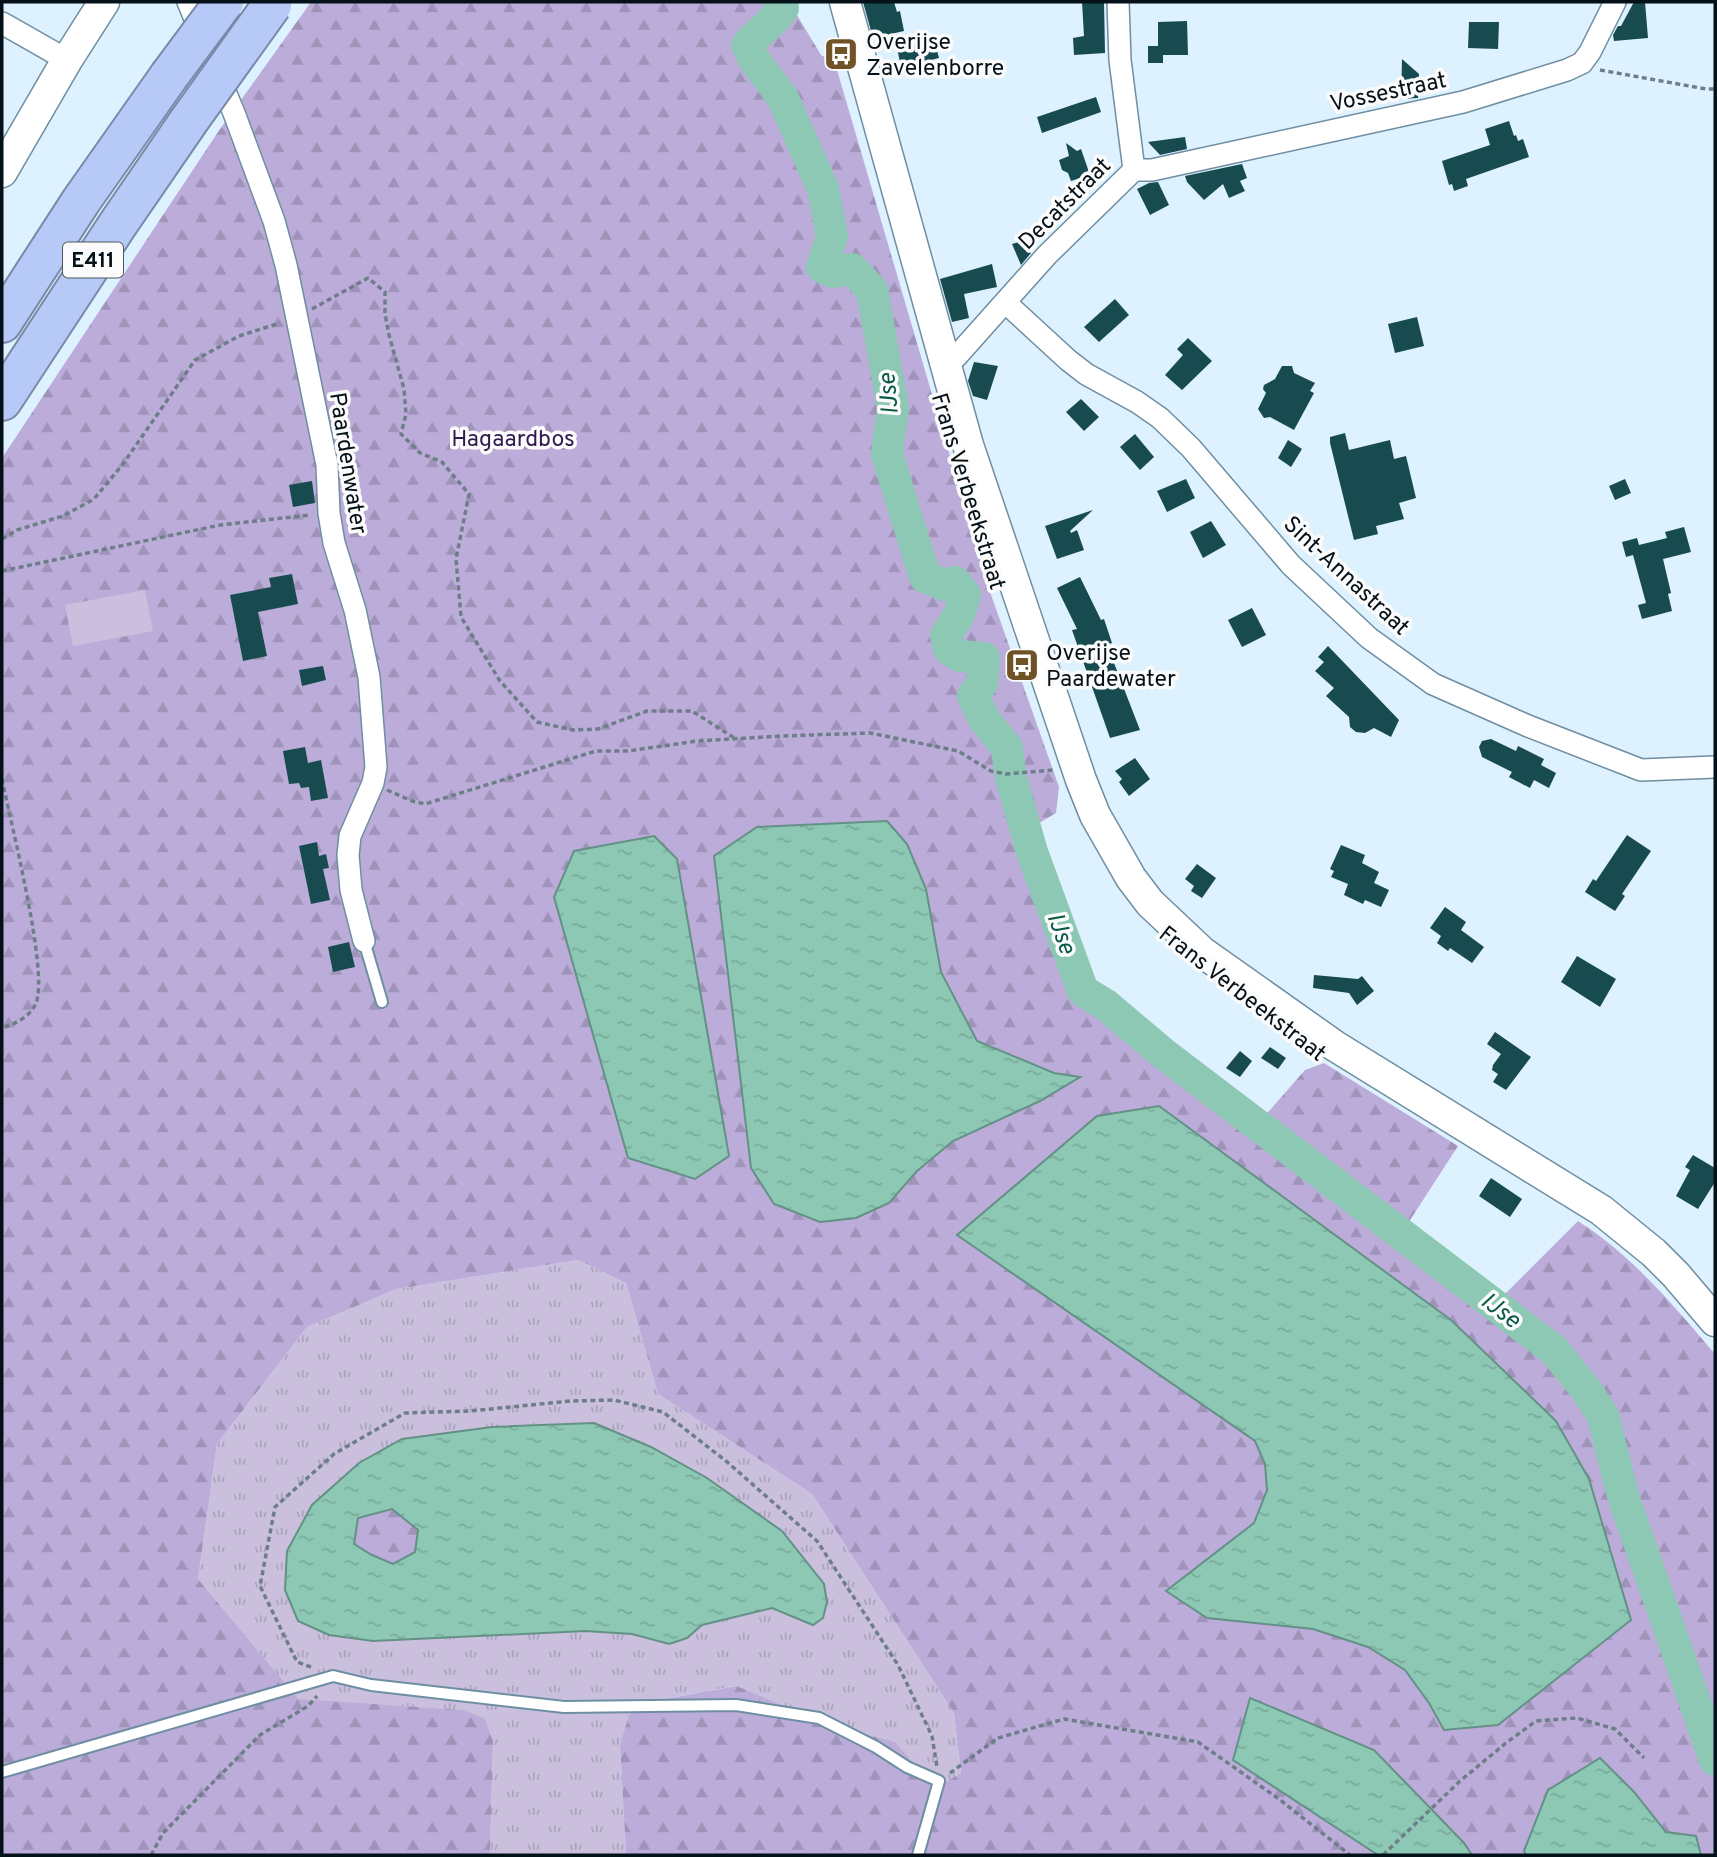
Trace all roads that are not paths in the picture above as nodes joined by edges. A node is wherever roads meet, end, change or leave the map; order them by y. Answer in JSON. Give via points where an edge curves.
{"nodes":[{"id":1,"x":104,"y":2,"type":"edge"},
{"id":2,"x":188,"y":2,"type":"edge"},
{"id":3,"x":224,"y":2,"type":"edge"},
{"id":4,"x":845,"y":2,"type":"edge"},
{"id":5,"x":1118,"y":2,"type":"edge"},
{"id":6,"x":1615,"y":2,"type":"edge"},
{"id":7,"x":273,"y":4,"type":"edge"},
{"id":8,"x":2,"y":23,"type":"edge"},
{"id":9,"x":67,"y":60,"type":"junction"},
{"id":10,"x":1133,"y":170,"type":"junction"},
{"id":11,"x":2,"y":172,"type":"edge"},
{"id":12,"x":1006,"y":303,"type":"junction"},
{"id":13,"x":2,"y":323,"type":"edge"},
{"id":14,"x":945,"y":365,"type":"junction"},
{"id":15,"x":2,"y":401,"type":"edge"},
{"id":16,"x":1715,"y":767,"type":"edge"},
{"id":17,"x":364,"y":941,"type":"joint"},
{"id":18,"x":382,"y":1002,"type":"dead end"},
{"id":19,"x":1715,"y":1321,"type":"edge"},
{"id":20,"x":2,"y":1772,"type":"edge"},
{"id":21,"x":918,"y":1855,"type":"edge"}],
"edges":[{"from":1,"to":9,"type":"main road"},
{"from":2,"to":17,"type":"street","name":"Paardenwater","via":[[274,220],[327,465],[334,542],[369,677],[376,767],[350,836],[348,855]]},
{"from":3,"to":13,"type":"highway","number":"E411","bridge":true,"via":[[81,201]]},
{"from":4,"to":14,"type":"main road","name":"Frans Verbeekstraat"},
{"from":5,"to":10,"type":"street","name":"Decatstraat"},
{"from":6,"to":10,"type":"street","name":"Vossestraat","via":[[1590,52],[1582,63],[1567,70],[1462,102],[1153,170]]},
{"from":7,"to":15,"type":"highway","number":"E411","bridge":true,"via":[[117,224]]},
{"from":8,"to":9,"type":"street"},
{"from":9,"to":11,"type":"main road"},
{"from":10,"to":12,"type":"street","name":"Decatstraat"},
{"from":12,"to":14,"type":"street","name":"Decatstraat"},
{"from":12,"to":16,"type":"street","name":"Sint-Annastraat","via":[[1077,367],[1160,418],[1291,565],[1369,638],[1433,684],[1641,770]]},
{"from":14,"to":19,"type":"main road","name":"Frans Verbeekstraat","via":[[1081,780],[1114,850],[1150,903],[1202,951],[1335,1046],[1601,1210],[1654,1253]]},
{"from":17,"to":18,"type":"lane"},
{"from":20,"to":21,"type":"lane","via":[[333,1676],[371,1685],[564,1707],[736,1705],[819,1718],[939,1782]]}]}
